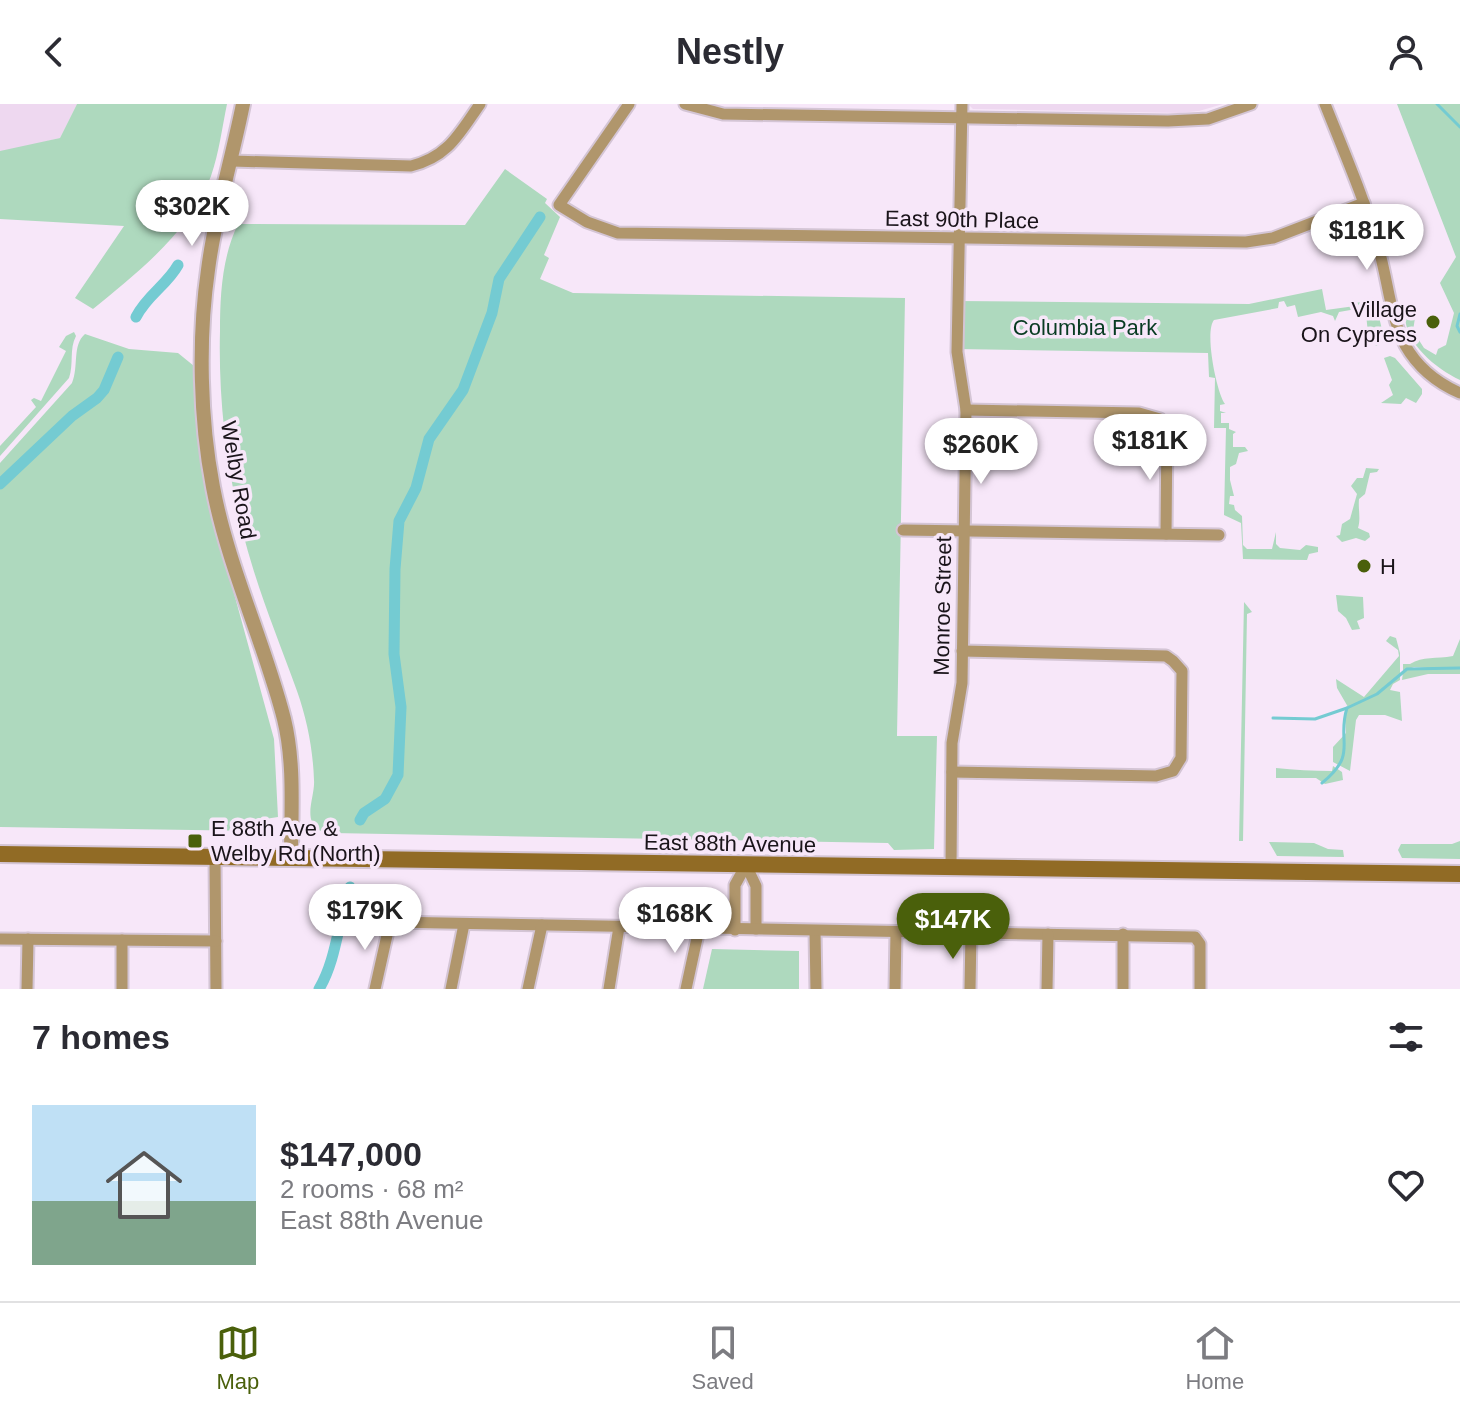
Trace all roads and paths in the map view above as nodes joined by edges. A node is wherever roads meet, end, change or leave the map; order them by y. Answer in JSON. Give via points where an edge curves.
{"nodes":[{"id":1,"x":243,"y":104,"type":"edge"},
{"id":2,"x":480,"y":104,"type":"edge"},
{"id":3,"x":629,"y":104,"type":"edge"},
{"id":4,"x":685,"y":104,"type":"edge"},
{"id":5,"x":962,"y":104,"type":"edge"},
{"id":6,"x":1251,"y":104,"type":"edge"},
{"id":7,"x":1325,"y":104,"type":"edge"},
{"id":8,"x":816,"y":110,"type":"edge"},
{"id":9,"x":962,"y":118,"type":"junction"},
{"id":10,"x":232,"y":161,"type":"junction"},
{"id":11,"x":1364,"y":203,"type":"junction"},
{"id":12,"x":959,"y":239,"type":"junction"},
{"id":13,"x":1460,"y":393,"type":"edge"},
{"id":14,"x":966,"y":410,"type":"junction"},
{"id":15,"x":903,"y":530,"type":"dead end"},
{"id":16,"x":963,"y":531,"type":"junction"},
{"id":17,"x":1166,"y":534,"type":"junction"},
{"id":18,"x":1219,"y":535,"type":"dead end"},
{"id":19,"x":962,"y":651,"type":"junction"},
{"id":20,"x":952,"y":772,"type":"junction"},
{"id":21,"x":0,"y":854,"type":"edge"},
{"id":22,"x":215,"y":857,"type":"junction"},
{"id":23,"x":291,"y":858,"type":"junction"},
{"id":24,"x":746,"y":865,"type":"junction"},
{"id":25,"x":951,"y":868,"type":"junction"},
{"id":26,"x":1460,"y":874,"type":"edge"},
{"id":27,"x":464,"y":924,"type":"junction"},
{"id":28,"x":542,"y":925,"type":"junction"},
{"id":29,"x":619,"y":927,"type":"junction"},
{"id":30,"x":699,"y":929,"type":"junction"},
{"id":31,"x":756,"y":929,"type":"junction"},
{"id":32,"x":735,"y":930,"type":"junction"},
{"id":33,"x":815,"y":931,"type":"junction"},
{"id":34,"x":896,"y":932,"type":"junction"},
{"id":35,"x":971,"y":933,"type":"junction"},
{"id":36,"x":1048,"y":934,"type":"junction"},
{"id":37,"x":1123,"y":934,"type":"junction"},
{"id":38,"x":0,"y":939,"type":"edge"},
{"id":39,"x":28,"y":939,"type":"junction"},
{"id":40,"x":122,"y":940,"type":"junction"},
{"id":41,"x":216,"y":941,"type":"junction"},
{"id":42,"x":27,"y":989,"type":"edge"},
{"id":43,"x":122,"y":989,"type":"edge"},
{"id":44,"x":216,"y":989,"type":"edge"},
{"id":45,"x":375,"y":989,"type":"edge"},
{"id":46,"x":451,"y":989,"type":"edge"},
{"id":47,"x":528,"y":989,"type":"edge"},
{"id":48,"x":609,"y":989,"type":"edge"},
{"id":49,"x":686,"y":989,"type":"edge"},
{"id":50,"x":816,"y":989,"type":"edge"},
{"id":51,"x":895,"y":989,"type":"edge"},
{"id":52,"x":970,"y":989,"type":"edge"},
{"id":53,"x":1047,"y":989,"type":"edge"},
{"id":54,"x":1123,"y":989,"type":"edge"},
{"id":55,"x":1200,"y":989,"type":"edge"}],
"edges":[{"from":1,"to":10,"type":"street","name":"Welby Road"},
{"from":2,"to":10,"type":"street","via":[[443,151],[411,166]]},
{"from":3,"to":12,"type":"street","name":"East 90th Place","via":[[559,205],[587,222],[618,233]]},
{"from":4,"to":8,"type":"street","via":[[723,114]]},
{"from":5,"to":9,"type":"street","name":"Monroe Street"},
{"from":6,"to":9,"type":"street","via":[[1194,121]]},
{"from":7,"to":11,"type":"street"},
{"from":8,"to":9,"type":"street"},
{"from":9,"to":12,"type":"street","name":"Monroe Street"},
{"from":10,"to":23,"type":"street","name":"Welby Road","via":[[210,257],[204,311],[207,440],[227,545],[284,721],[291,762]]},
{"from":11,"to":12,"type":"street","name":"East 90th Place","via":[[1273,238],[1246,242]]},
{"from":11,"to":13,"type":"street","via":[[1404,343],[1437,382]]},
{"from":12,"to":14,"type":"street","name":"Monroe Street","via":[[957,352]]},
{"from":14,"to":16,"type":"street","name":"Monroe Street"},
{"from":14,"to":17,"type":"street","via":[[1139,413],[1160,419],[1167,429]]},
{"from":15,"to":16,"type":"street"},
{"from":16,"to":17,"type":"street"},
{"from":16,"to":19,"type":"street","name":"Monroe Street"},
{"from":17,"to":18,"type":"street"},
{"from":19,"to":20,"type":"street","name":"Monroe Street"},
{"from":19,"to":20,"type":"street","via":[[1166,656],[1182,671],[1181,758],[1171,773],[1156,776]]},
{"from":20,"to":25,"type":"street","name":"Monroe Street"},
{"from":21,"to":22,"type":"main road","name":"East 88th Avenue"},
{"from":22,"to":23,"type":"main road","name":"East 88th Avenue"},
{"from":22,"to":41,"type":"street"},
{"from":23,"to":24,"type":"main road","name":"East 88th Avenue"},
{"from":24,"to":25,"type":"main road","name":"East 88th Avenue"},
{"from":24,"to":31,"type":"street","via":[[756,886]]},
{"from":24,"to":32,"type":"street","via":[[735,885]]},
{"from":25,"to":26,"type":"main road","name":"East 88th Avenue"},
{"from":27,"to":28,"type":"street"},
{"from":27,"to":45,"type":"street","via":[[390,922]]},
{"from":27,"to":46,"type":"street"},
{"from":28,"to":29,"type":"street"},
{"from":28,"to":47,"type":"street"},
{"from":29,"to":30,"type":"street"},
{"from":29,"to":48,"type":"street"},
{"from":30,"to":32,"type":"street"},
{"from":30,"to":49,"type":"street"},
{"from":31,"to":32,"type":"street"},
{"from":31,"to":33,"type":"street"},
{"from":33,"to":34,"type":"street"},
{"from":33,"to":50,"type":"street"},
{"from":34,"to":35,"type":"street"},
{"from":34,"to":51,"type":"street"},
{"from":35,"to":36,"type":"street"},
{"from":35,"to":52,"type":"street"},
{"from":36,"to":37,"type":"street"},
{"from":36,"to":53,"type":"street"},
{"from":37,"to":54,"type":"street"},
{"from":37,"to":55,"type":"street","via":[[1195,937],[1200,944]]},
{"from":38,"to":39,"type":"street"},
{"from":39,"to":40,"type":"street"},
{"from":39,"to":42,"type":"street"},
{"from":40,"to":41,"type":"street"},
{"from":40,"to":43,"type":"street"},
{"from":41,"to":44,"type":"street"}]}
